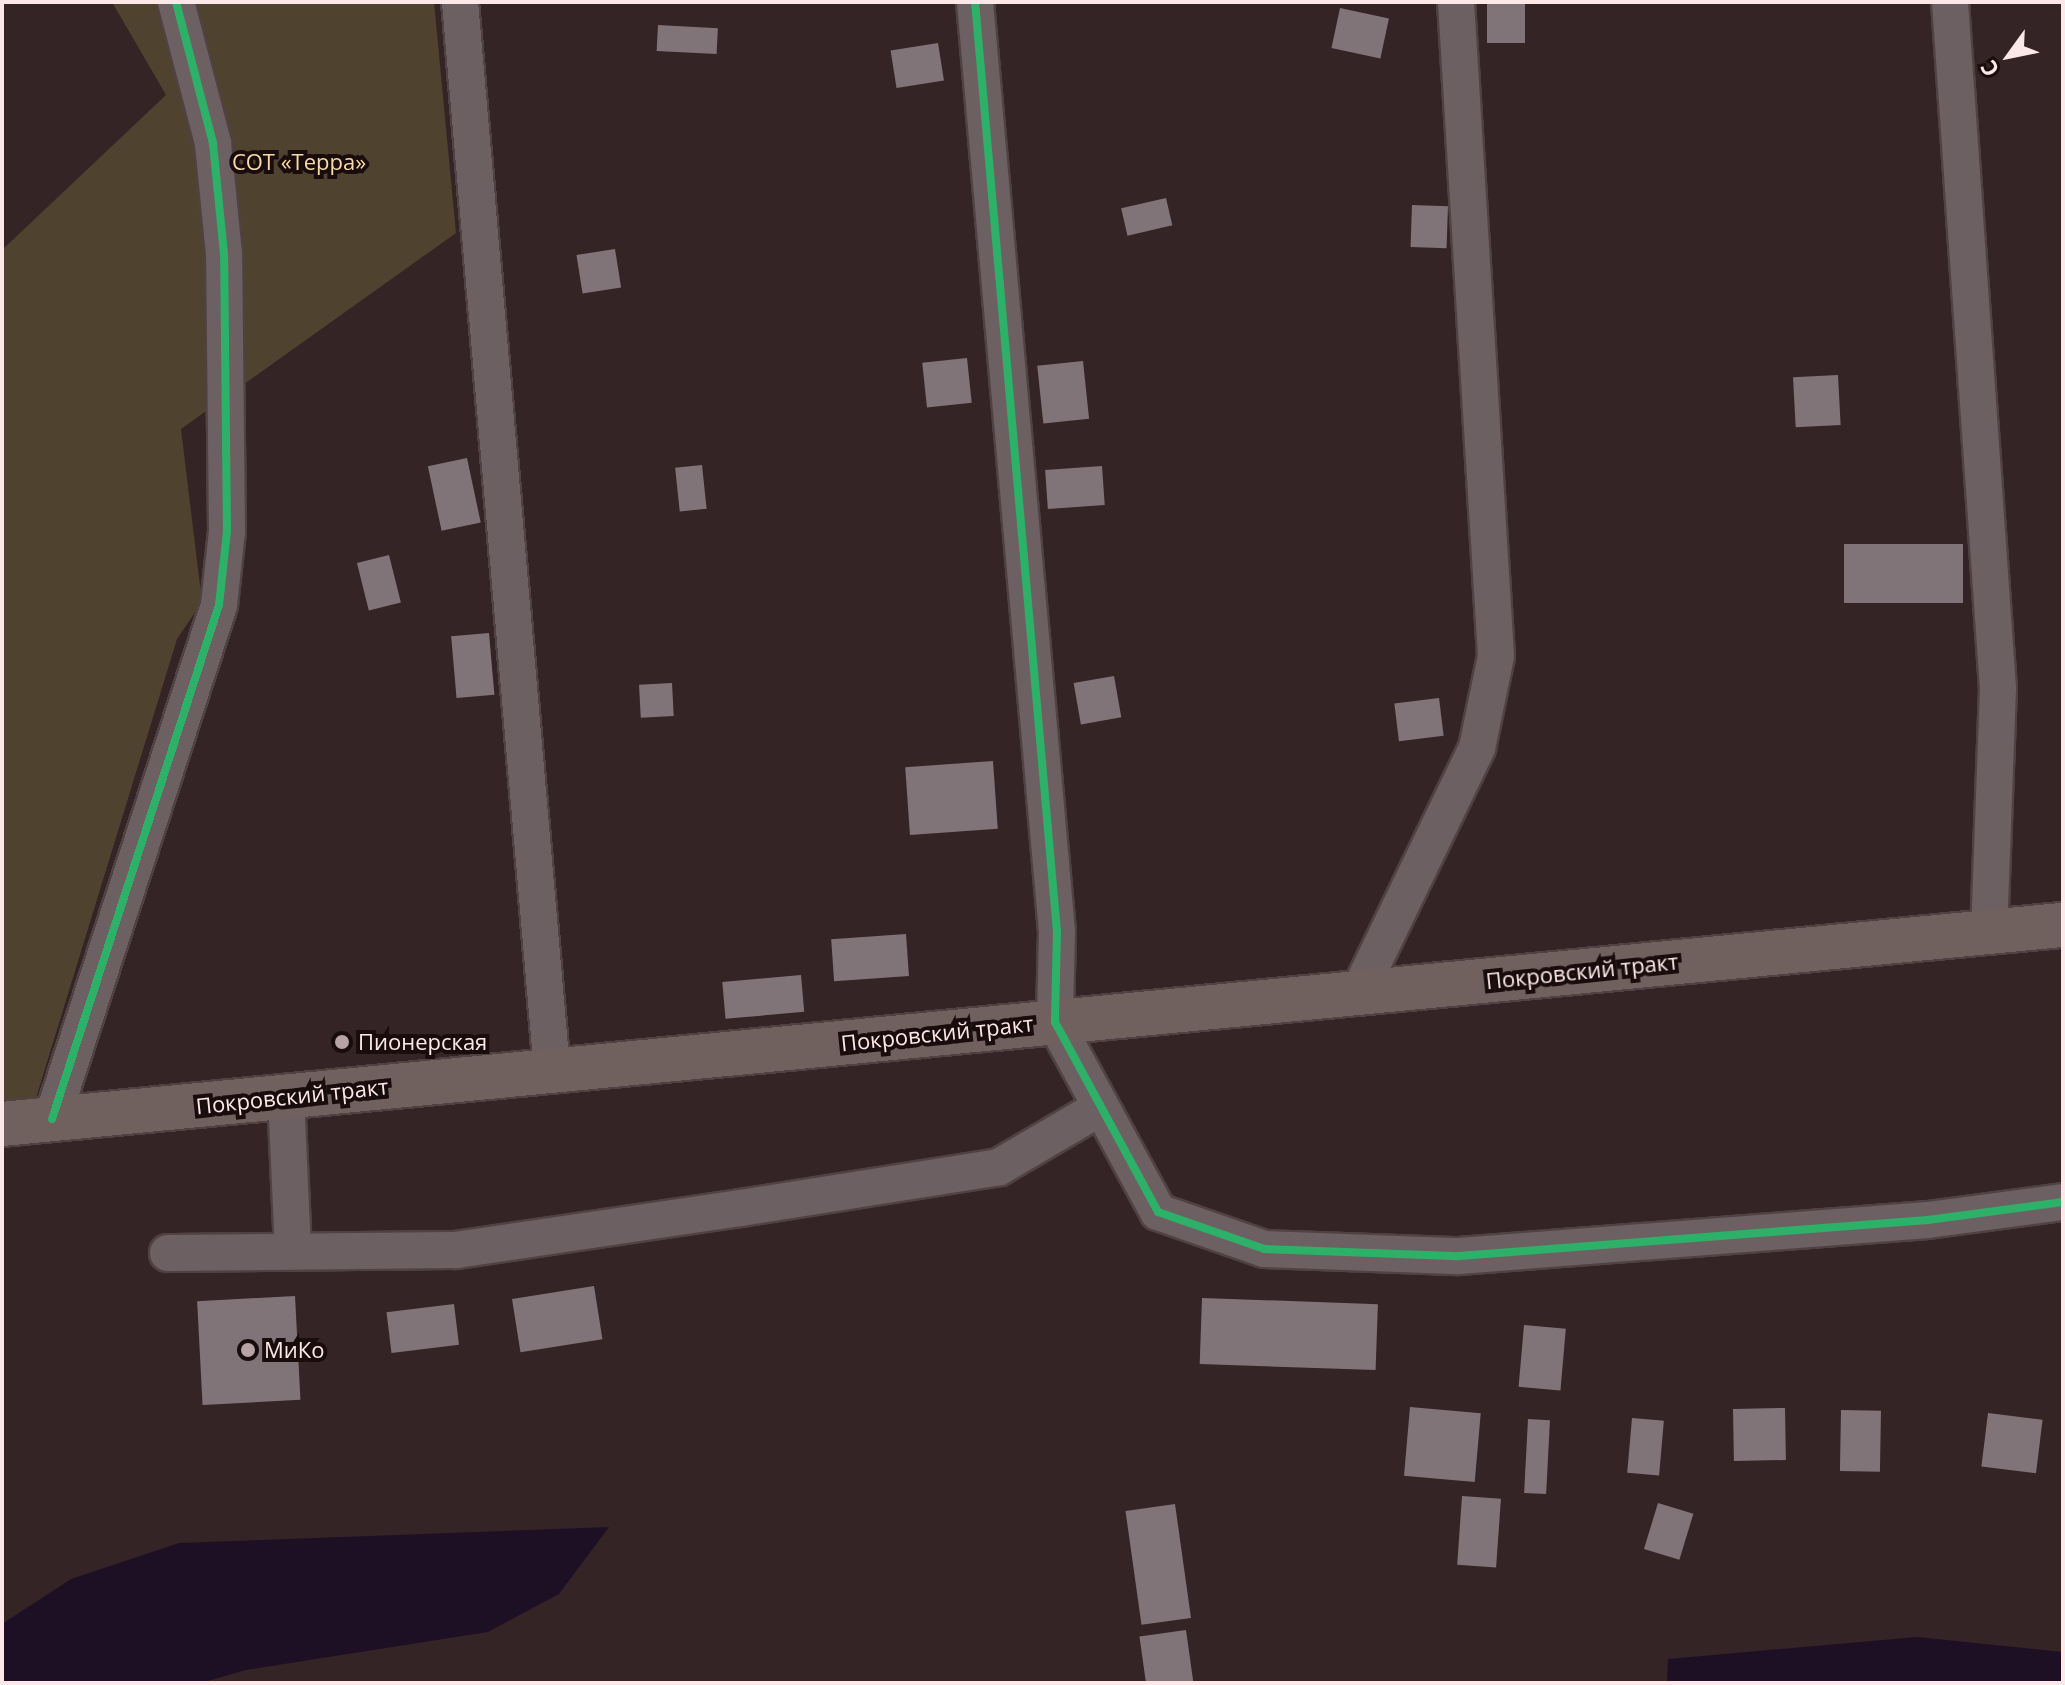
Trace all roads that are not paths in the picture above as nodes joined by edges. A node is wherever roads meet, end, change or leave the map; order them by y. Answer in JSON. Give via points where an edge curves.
{"nodes":[{"id":1,"x":176,"y":2,"type":"edge"},
{"id":2,"x":460,"y":2,"type":"edge"},
{"id":3,"x":975,"y":2,"type":"edge"},
{"id":4,"x":1456,"y":2,"type":"edge"},
{"id":5,"x":1950,"y":2,"type":"edge"},
{"id":6,"x":2063,"y":925,"type":"edge"},
{"id":7,"x":1989,"y":931,"type":"junction"},
{"id":8,"x":1359,"y":992,"type":"junction"},
{"id":9,"x":1055,"y":1022,"type":"junction"},
{"id":10,"x":552,"y":1070,"type":"junction"},
{"id":11,"x":286,"y":1096,"type":"junction"},
{"id":12,"x":1098,"y":1109,"type":"junction"},
{"id":13,"x":52,"y":1119,"type":"junction"},
{"id":14,"x":2,"y":1124,"type":"edge"},
{"id":15,"x":2063,"y":1202,"type":"edge"},
{"id":16,"x":293,"y":1250,"type":"junction"},
{"id":17,"x":168,"y":1253,"type":"dead end"}],
"edges":[{"from":1,"to":13,"type":"street","via":[[213,143],[224,254],[227,515],[219,605]]},
{"from":2,"to":10,"type":"street"},
{"from":3,"to":9,"type":"street","via":[[1057,931]]},
{"from":4,"to":8,"type":"street","via":[[1496,656],[1477,748]]},
{"from":5,"to":7,"type":"street","via":[[1998,688]]},
{"from":6,"to":7,"type":"main road","name":"Покровский тракт"},
{"from":7,"to":8,"type":"main road","name":"Покровский тракт"},
{"from":8,"to":9,"type":"main road","name":"Покровский тракт"},
{"from":9,"to":10,"type":"main road","name":"Покровский тракт"},
{"from":9,"to":12,"type":"street"},
{"from":10,"to":11,"type":"main road","name":"Покровский тракт"},
{"from":11,"to":13,"type":"main road","name":"Покровский тракт"},
{"from":11,"to":16,"type":"street"},
{"from":12,"to":15,"type":"street","via":[[1158,1212],[1264,1249],[1459,1256],[1928,1220]]},
{"from":12,"to":16,"type":"street","via":[[999,1167],[456,1250]]},
{"from":13,"to":14,"type":"main road","name":"Покровский тракт"},
{"from":16,"to":17,"type":"street"}]}
